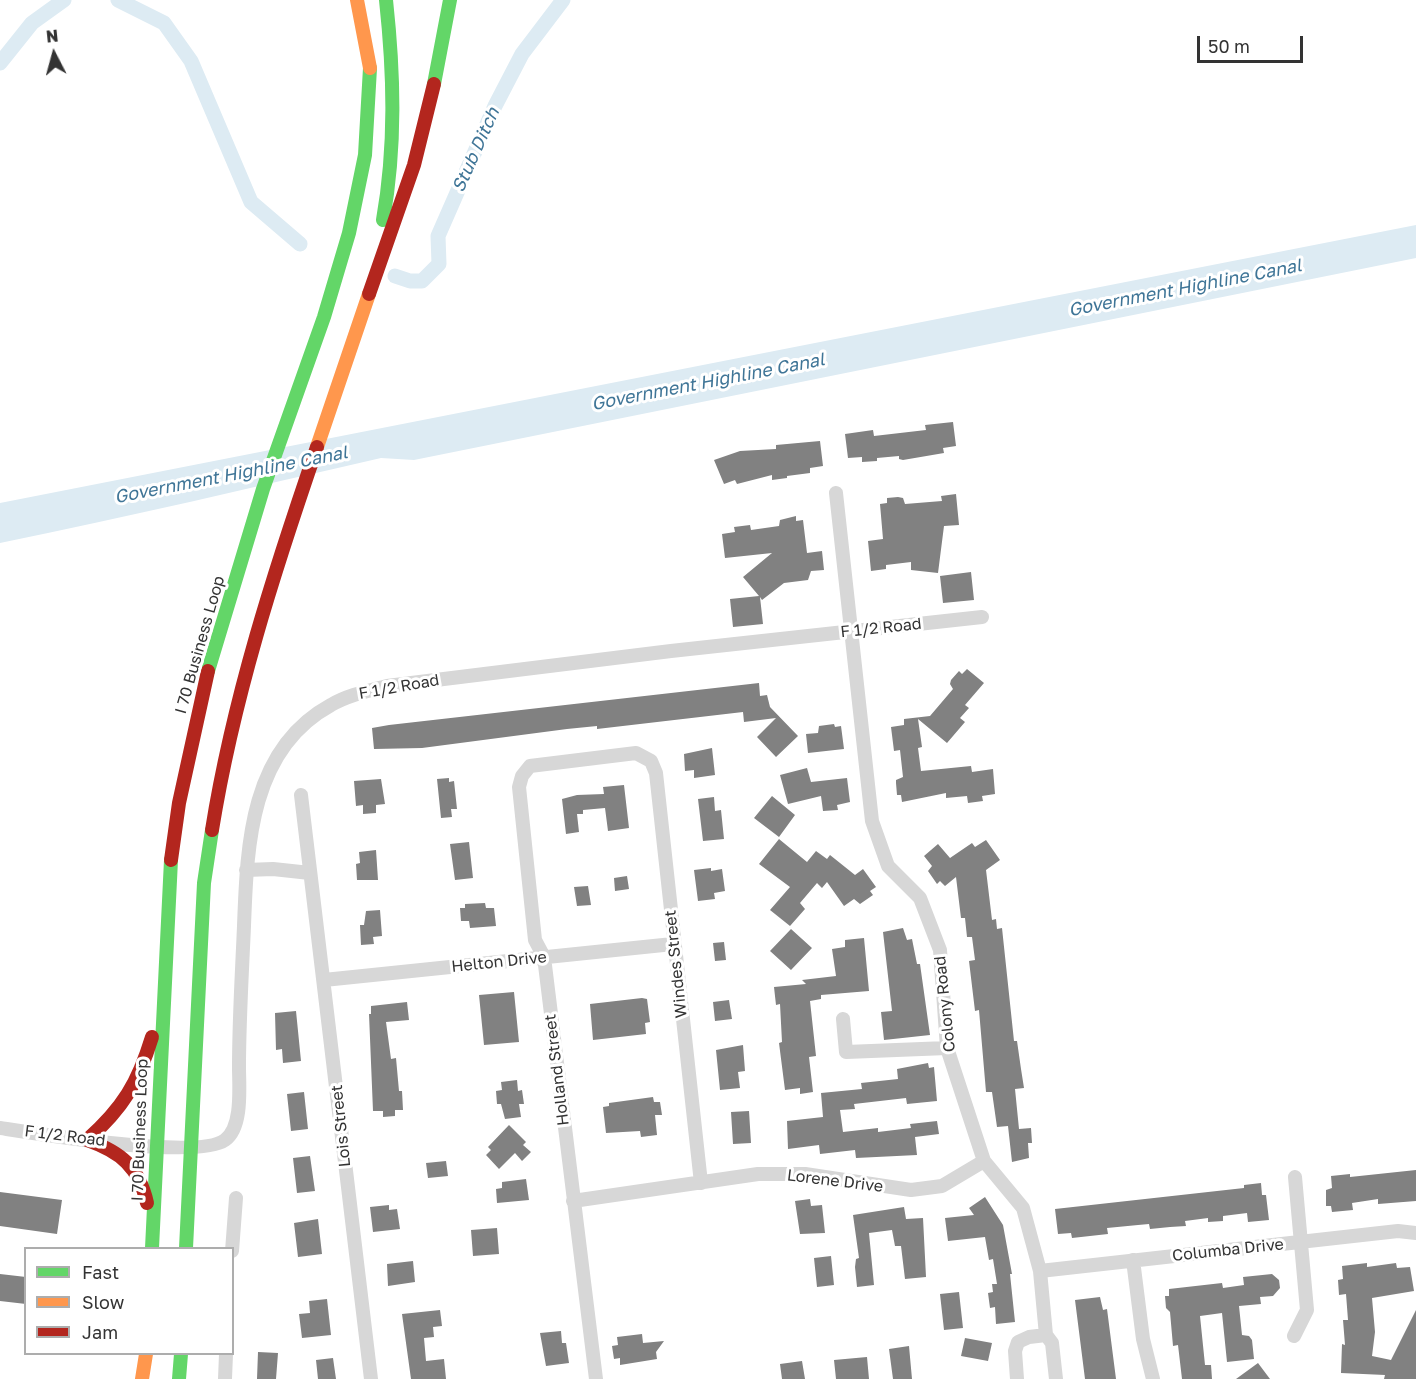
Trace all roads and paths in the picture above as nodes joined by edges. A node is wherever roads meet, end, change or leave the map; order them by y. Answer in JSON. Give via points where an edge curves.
{"nodes":[{"id":1,"x":357,"y":0,"type":"edge"},
{"id":2,"x":367,"y":0,"type":"edge"},
{"id":3,"x":386,"y":0,"type":"edge"},
{"id":4,"x":450,"y":0,"type":"edge"},
{"id":5,"x":370,"y":68,"type":"junction"},
{"id":6,"x":369,"y":294,"type":"junction"},
{"id":7,"x":836,"y":493,"type":"dead end"},
{"id":8,"x":982,"y":617,"type":"dead end"},
{"id":9,"x":850,"y":632,"type":"junction"},
{"id":10,"x":636,"y":753,"type":"joint"},
{"id":11,"x":301,"y":795,"type":"dead end"},
{"id":12,"x":246,"y":870,"type":"junction"},
{"id":13,"x":310,"y":873,"type":"junction"},
{"id":14,"x":673,"y":944,"type":"junction"},
{"id":15,"x":544,"y":957,"type":"junction"},
{"id":16,"x":324,"y":980,"type":"junction"},
{"id":17,"x":161,"y":1004,"type":"junction"},
{"id":18,"x":843,"y":1019,"type":"dead end"},
{"id":19,"x":947,"y":1048,"type":"junction"},
{"id":20,"x":0,"y":1128,"type":"edge"},
{"id":21,"x":87,"y":1140,"type":"junction"},
{"id":22,"x":156,"y":1145,"type":"junction"},
{"id":23,"x":191,"y":1148,"type":"junction"},
{"id":24,"x":984,"y":1161,"type":"junction"},
{"id":25,"x":1295,"y":1177,"type":"dead end"},
{"id":26,"x":701,"y":1183,"type":"junction"},
{"id":27,"x":236,"y":1198,"type":"dead end"},
{"id":28,"x":573,"y":1201,"type":"junction"},
{"id":29,"x":1416,"y":1233,"type":"edge"},
{"id":30,"x":1302,"y":1241,"type":"junction"},
{"id":31,"x":151,"y":1247,"type":"edge"},
{"id":32,"x":151,"y":1247,"type":"edge"},
{"id":33,"x":186,"y":1247,"type":"edge"},
{"id":34,"x":232,"y":1247,"type":"edge"},
{"id":35,"x":1133,"y":1260,"type":"junction"},
{"id":36,"x":1040,"y":1271,"type":"junction"},
{"id":37,"x":1046,"y":1335,"type":"junction"},
{"id":38,"x":1294,"y":1336,"type":"dead end"},
{"id":39,"x":146,"y":1355,"type":"edge"},
{"id":40,"x":181,"y":1355,"type":"edge"},
{"id":41,"x":226,"y":1355,"type":"edge"},
{"id":42,"x":142,"y":1379,"type":"edge"},
{"id":43,"x":179,"y":1379,"type":"edge"},
{"id":44,"x":225,"y":1379,"type":"edge"},
{"id":45,"x":371,"y":1379,"type":"edge"},
{"id":46,"x":596,"y":1379,"type":"edge"},
{"id":47,"x":1017,"y":1379,"type":"edge"},
{"id":48,"x":1056,"y":1379,"type":"edge"},
{"id":49,"x":1153,"y":1379,"type":"edge"}],
"edges":[{"from":1,"to":5,"type":"main road"},
{"from":2,"to":5,"type":"main road"},
{"from":3,"to":6,"type":"main road","via":[[393,53],[394,132],[386,206]]},
{"from":4,"to":6,"type":"main road","via":[[414,165]]},
{"from":5,"to":17,"type":"main road","name":"I 70 Business Loop","via":[[364,155],[350,233],[263,489],[192,734],[169,872]]},
{"from":6,"to":23,"type":"main road","via":[[305,481],[233,716],[208,844]]},
{"from":7,"to":9,"type":"street","name":"Colony Road"},
{"from":8,"to":9,"type":"street","name":"F 1/2 Road"},
{"from":9,"to":12,"type":"street","name":"F 1/2 Road","via":[[387,686],[353,695],[330,705],[283,746],[260,792]]},
{"from":9,"to":19,"type":"street","name":"Colony Road","via":[[872,821],[888,866],[920,898],[940,950]]},
{"from":10,"to":14,"type":"street","name":"Windes Street","via":[[651,761],[656,773]]},
{"from":10,"to":15,"type":"street","name":"Holland Street","via":[[530,766],[522,776],[519,787],[535,940]]},
{"from":11,"to":13,"type":"street","name":"Lois Street"},
{"from":12,"to":13,"type":"street"},
{"from":12,"to":23,"type":"street","name":"F 1/2 Road","via":[[239,1082],[233,1132],[224,1141]]},
{"from":13,"to":16,"type":"street","name":"Lois Street"},
{"from":14,"to":15,"type":"street","name":"Helton Drive"},
{"from":14,"to":26,"type":"street","name":"Windes Street"},
{"from":15,"to":16,"type":"street","name":"Helton Drive"},
{"from":15,"to":28,"type":"street","name":"Holland Street"},
{"from":16,"to":45,"type":"street","name":"Lois Street"},
{"from":17,"to":21,"type":"main road","via":[[134,1091]]},
{"from":17,"to":22,"type":"main road","name":"I 70 Business Loop"},
{"from":18,"to":19,"type":"street","via":[[846,1052]]},
{"from":19,"to":24,"type":"street","name":"Colony Road"},
{"from":20,"to":21,"type":"street","name":"F 1/2 Road"},
{"from":21,"to":22,"type":"street","name":"F 1/2 Road"},
{"from":21,"to":31,"type":"main road","via":[[117,1152],[135,1168],[144,1189]]},
{"from":22,"to":23,"type":"street","name":"F 1/2 Road"},
{"from":22,"to":32,"type":"main road","name":"I 70 Business Loop"},
{"from":23,"to":33,"type":"main road"},
{"from":24,"to":26,"type":"street","name":"Lorene Drive","via":[[942,1186],[911,1190],[805,1174],[759,1174]]},
{"from":24,"to":36,"type":"street","name":"Colony Road","via":[[1023,1208]]},
{"from":25,"to":30,"type":"street"},
{"from":26,"to":28,"type":"street","name":"Lorene Drive"},
{"from":27,"to":34,"type":"street"},
{"from":28,"to":46,"type":"street","name":"Holland Street"},
{"from":29,"to":30,"type":"street","name":"Columba Drive","via":[[1398,1231]]},
{"from":30,"to":35,"type":"street","name":"Columba Drive"},
{"from":30,"to":38,"type":"street","via":[[1307,1310]]},
{"from":35,"to":36,"type":"street","name":"Columba Drive"},
{"from":35,"to":49,"type":"street","via":[[1143,1339]]},
{"from":36,"to":37,"type":"street","name":"Colony Road"},
{"from":37,"to":47,"type":"street","via":[[1018,1342]]},
{"from":37,"to":48,"type":"street","name":"Colony Road","via":[[1052,1343]]},
{"from":39,"to":42,"type":"main road"},
{"from":40,"to":43,"type":"main road"},
{"from":41,"to":44,"type":"street"}]}
